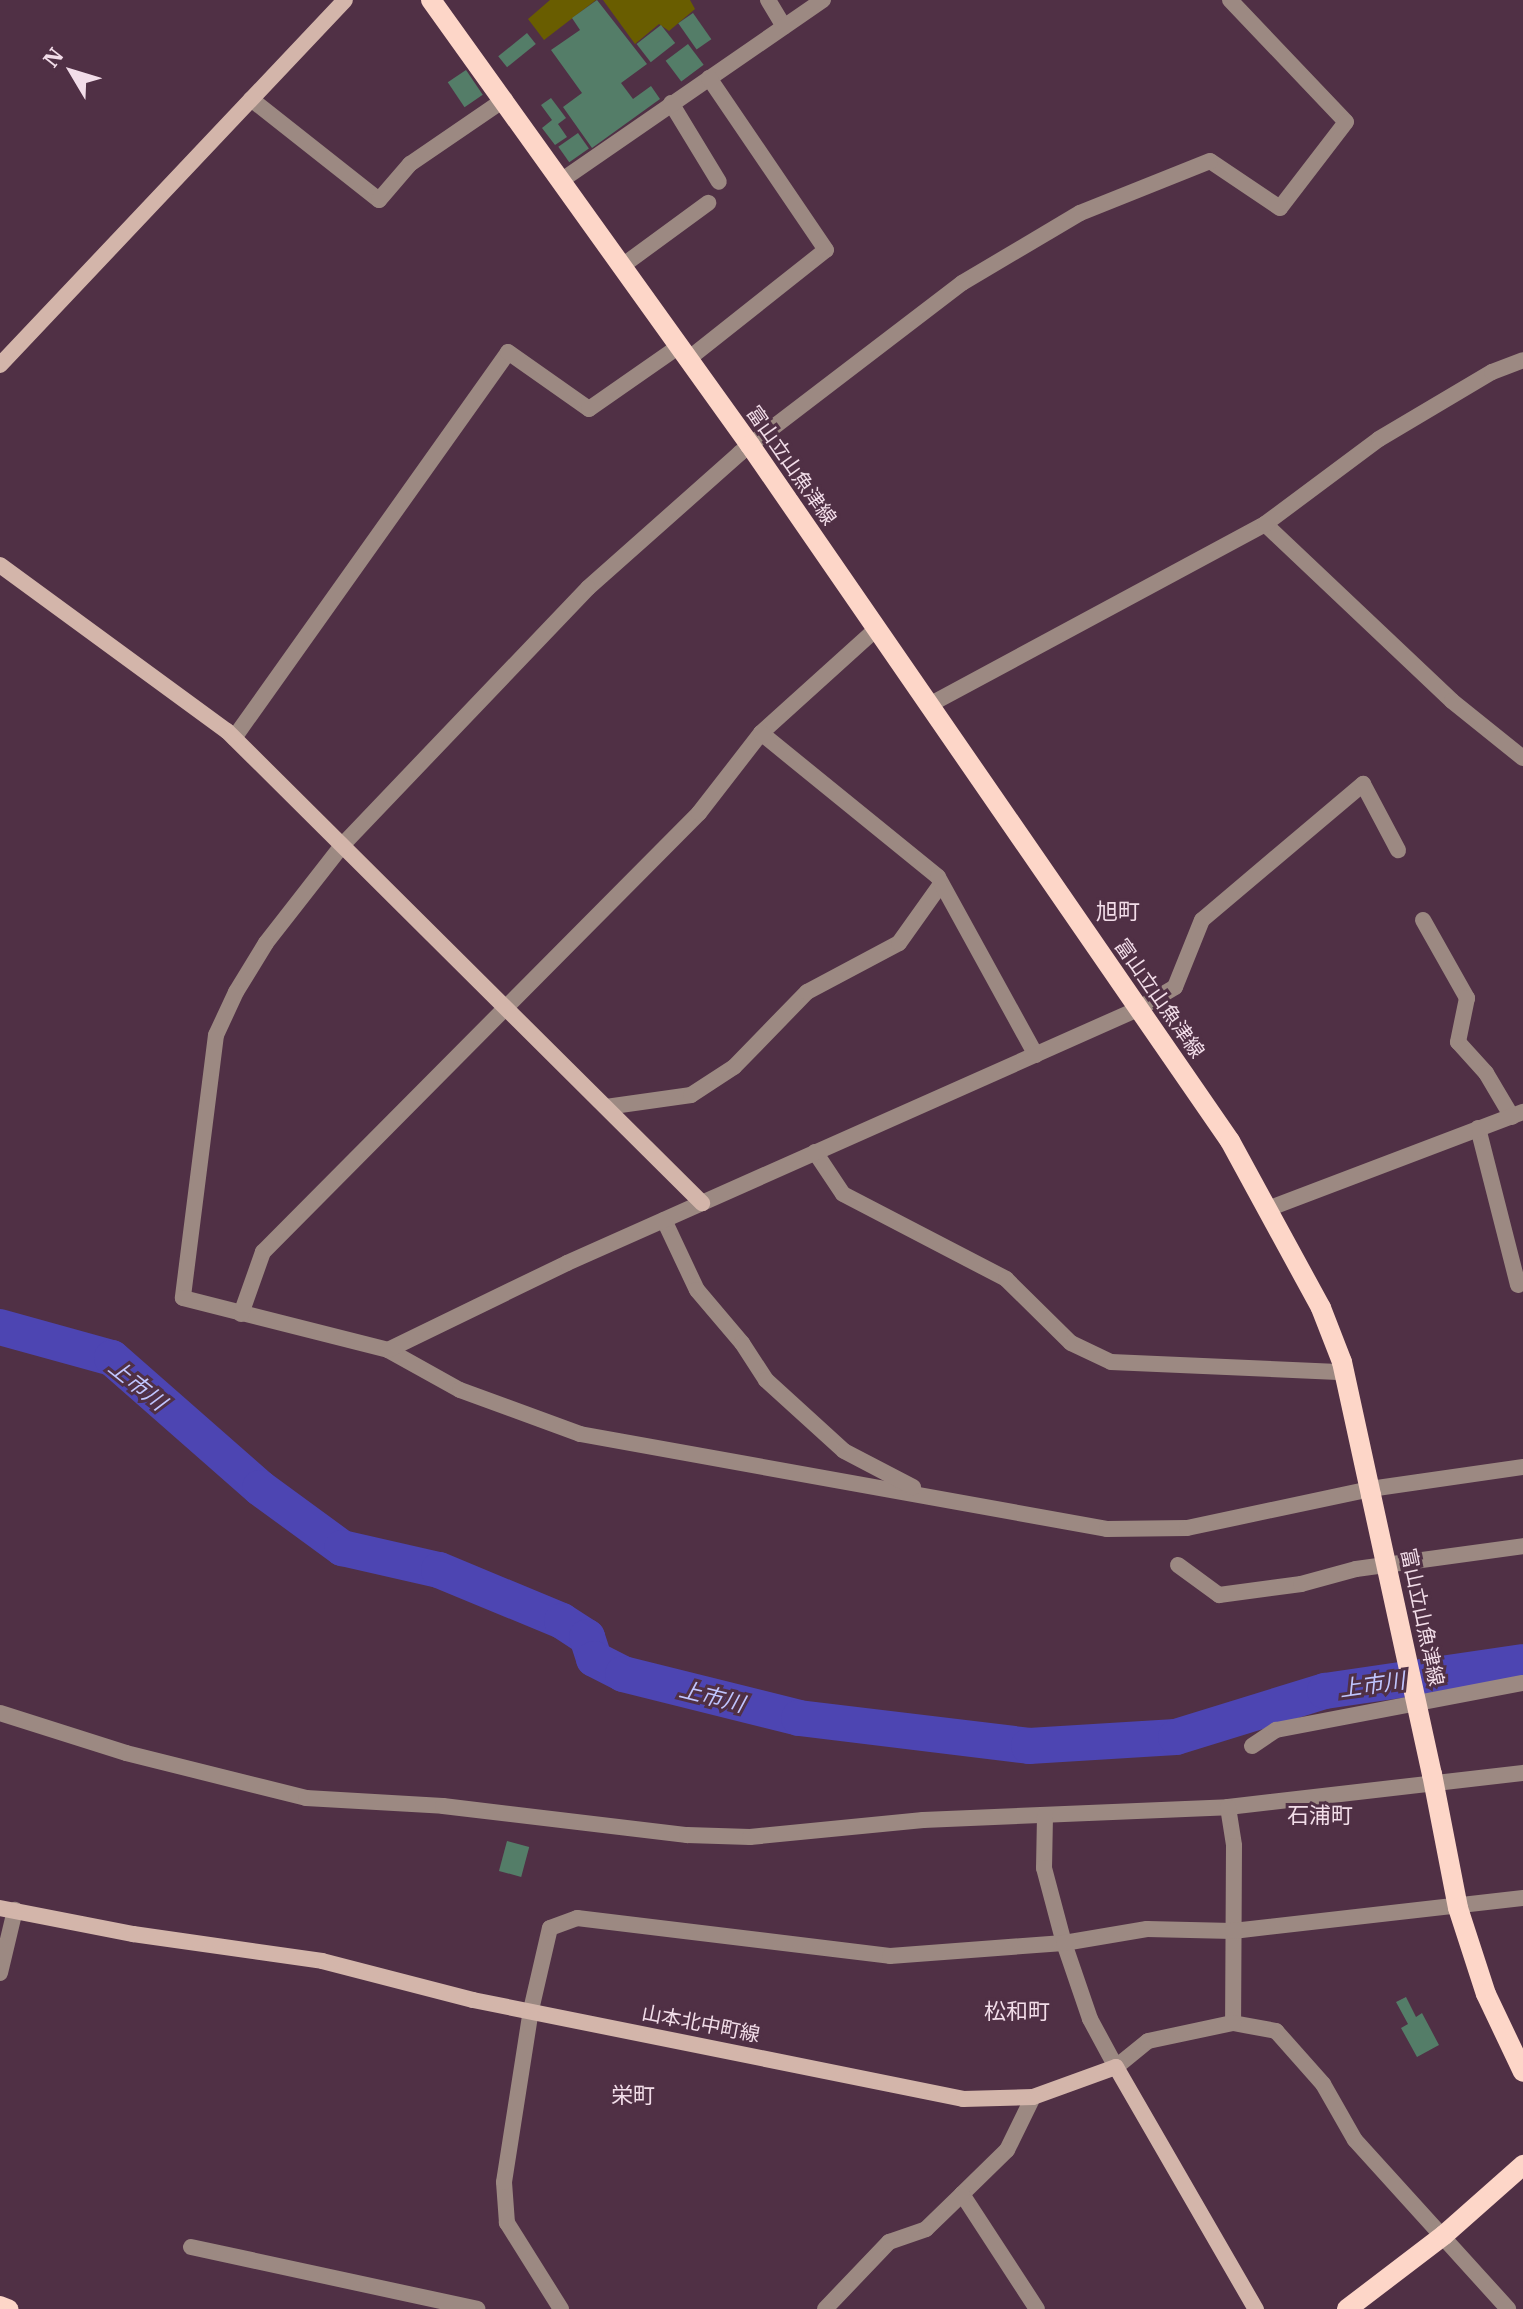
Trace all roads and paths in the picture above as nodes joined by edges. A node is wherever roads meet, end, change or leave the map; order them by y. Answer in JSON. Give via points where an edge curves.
{"nodes":[{"id":1,"x":345,"y":0,"type":"edge"},
{"id":2,"x":431,"y":0,"type":"edge"},
{"id":3,"x":768,"y":0,"type":"edge"},
{"id":4,"x":823,"y":0,"type":"edge"},
{"id":5,"x":1230,"y":0,"type":"edge"},
{"id":6,"x":784,"y":27,"type":"junction"},
{"id":7,"x":709,"y":78,"type":"junction"},
{"id":8,"x":251,"y":99,"type":"junction"},
{"id":9,"x":505,"y":99,"type":"junction"},
{"id":10,"x":671,"y":103,"type":"junction"},
{"id":11,"x":562,"y":180,"type":"junction"},
{"id":12,"x":719,"y":182,"type":"dead end"},
{"id":13,"x":708,"y":203,"type":"dead end"},
{"id":14,"x":622,"y":266,"type":"junction"},
{"id":15,"x":683,"y":353,"type":"junction"},
{"id":16,"x":1523,"y":360,"type":"edge"},
{"id":17,"x":0,"y":365,"type":"edge"},
{"id":18,"x":750,"y":445,"type":"junction"},
{"id":19,"x":1265,"y":524,"type":"junction"},
{"id":20,"x":0,"y":565,"type":"edge"},
{"id":21,"x":876,"y":629,"type":"junction"},
{"id":22,"x":929,"y":705,"type":"junction"},
{"id":23,"x":761,"y":733,"type":"junction"},
{"id":24,"x":234,"y":738,"type":"junction"},
{"id":25,"x":1523,"y":758,"type":"edge"},
{"id":26,"x":344,"y":843,"type":"junction"},
{"id":27,"x":1398,"y":850,"type":"dead end"},
{"id":28,"x":941,"y":884,"type":"junction"},
{"id":29,"x":1423,"y":920,"type":"dead end"},
{"id":30,"x":506,"y":1006,"type":"junction"},
{"id":31,"x":1138,"y":1009,"type":"junction"},
{"id":32,"x":1036,"y":1055,"type":"junction"},
{"id":33,"x":606,"y":1107,"type":"junction"},
{"id":34,"x":1517,"y":1114,"type":"edge"},
{"id":35,"x":1478,"y":1128,"type":"junction"},
{"id":36,"x":815,"y":1152,"type":"junction"},
{"id":37,"x":702,"y":1203,"type":"junction"},
{"id":38,"x":1270,"y":1208,"type":"junction"},
{"id":39,"x":664,"y":1220,"type":"junction"},
{"id":40,"x":1518,"y":1285,"type":"dead end"},
{"id":41,"x":241,"y":1314,"type":"junction"},
{"id":42,"x":388,"y":1350,"type":"junction"},
{"id":43,"x":1344,"y":1372,"type":"junction"},
{"id":44,"x":1523,"y":1467,"type":"edge"},
{"id":45,"x":1371,"y":1492,"type":"junction"},
{"id":46,"x":929,"y":1496,"type":"junction"},
{"id":47,"x":1523,"y":1546,"type":"edge"},
{"id":48,"x":1178,"y":1565,"type":"dead end"},
{"id":49,"x":1523,"y":1683,"type":"edge"},
{"id":50,"x":0,"y":1713,"type":"edge"},
{"id":51,"x":1252,"y":1746,"type":"dead end"},
{"id":52,"x":1523,"y":1773,"type":"edge"},
{"id":53,"x":1434,"y":1780,"type":"junction"},
{"id":54,"x":1228,"y":1807,"type":"junction"},
{"id":55,"x":1045,"y":1816,"type":"junction"},
{"id":56,"x":1523,"y":1898,"type":"edge"},
{"id":57,"x":1458,"y":1908,"type":"junction"},
{"id":58,"x":7,"y":1909,"type":"edge"},
{"id":59,"x":1233,"y":1931,"type":"junction"},
{"id":60,"x":1064,"y":1943,"type":"junction"},
{"id":61,"x":0,"y":1973,"type":"edge"},
{"id":62,"x":531,"y":2010,"type":"junction"},
{"id":63,"x":1233,"y":2023,"type":"junction"},
{"id":64,"x":1116,"y":2067,"type":"junction"},
{"id":65,"x":1523,"y":2072,"type":"edge"},
{"id":66,"x":1033,"y":2097,"type":"junction"},
{"id":67,"x":1523,"y":2165,"type":"edge"},
{"id":68,"x":962,"y":2194,"type":"junction"},
{"id":69,"x":1444,"y":2235,"type":"junction"},
{"id":70,"x":191,"y":2247,"type":"dead end"},
{"id":71,"x":0,"y":2306,"type":"edge"},
{"id":72,"x":8,"y":2309,"type":"edge"},
{"id":73,"x":477,"y":2309,"type":"edge"},
{"id":74,"x":561,"y":2309,"type":"edge"},
{"id":75,"x":825,"y":2309,"type":"edge"},
{"id":76,"x":1037,"y":2309,"type":"edge"},
{"id":77,"x":1256,"y":2309,"type":"edge"},
{"id":78,"x":1347,"y":2309,"type":"edge"},
{"id":79,"x":1508,"y":2309,"type":"edge"}],
"edges":[{"from":1,"to":8,"type":"street"},
{"from":2,"to":9,"type":"main road","name":"富山立山魚津線"},
{"from":3,"to":6,"type":"street"},
{"from":4,"to":6,"type":"street"},
{"from":5,"to":18,"type":"street","via":[[1346,122],[1280,208],[1210,161],[1080,213],[962,283]]},
{"from":6,"to":7,"type":"street"},
{"from":7,"to":10,"type":"street"},
{"from":7,"to":15,"type":"street","via":[[826,250]]},
{"from":8,"to":9,"type":"street","via":[[379,200],[410,164]]},
{"from":8,"to":17,"type":"street"},
{"from":9,"to":11,"type":"main road","name":"富山立山魚津線"},
{"from":10,"to":11,"type":"street"},
{"from":10,"to":12,"type":"street"},
{"from":11,"to":14,"type":"main road","name":"富山立山魚津線"},
{"from":13,"to":14,"type":"street"},
{"from":14,"to":15,"type":"main road","name":"富山立山魚津線"},
{"from":15,"to":18,"type":"main road","name":"富山立山魚津線"},
{"from":15,"to":24,"type":"street","via":[[589,409],[508,352]]},
{"from":16,"to":19,"type":"street","via":[[1492,372],[1379,439]]},
{"from":18,"to":21,"type":"main road","name":"富山立山魚津線"},
{"from":18,"to":26,"type":"street","via":[[588,588]]},
{"from":19,"to":22,"type":"street"},
{"from":19,"to":25,"type":"street","via":[[1452,701]]},
{"from":20,"to":24,"type":"street"},
{"from":21,"to":22,"type":"main road","name":"富山立山魚津線"},
{"from":21,"to":23,"type":"street"},
{"from":22,"to":31,"type":"main road","name":"富山立山魚津線"},
{"from":23,"to":28,"type":"street"},
{"from":23,"to":30,"type":"street","via":[[699,813]]},
{"from":24,"to":26,"type":"street"},
{"from":26,"to":30,"type":"street"},
{"from":26,"to":41,"type":"street","via":[[266,943],[216,1035],[183,1298]]},
{"from":27,"to":31,"type":"street","via":[[1363,784],[1202,920],[1175,987]]},
{"from":28,"to":32,"type":"street"},
{"from":28,"to":33,"type":"street","via":[[899,943],[807,992],[734,1067],[691,1095]]},
{"from":29,"to":34,"type":"street","via":[[1467,998],[1458,1042]]},
{"from":30,"to":33,"type":"street"},
{"from":30,"to":41,"type":"street","via":[[263,1252]]},
{"from":31,"to":32,"type":"street"},
{"from":31,"to":38,"type":"main road","name":"富山立山魚津線"},
{"from":32,"to":36,"type":"street"},
{"from":33,"to":37,"type":"street"},
{"from":34,"to":35,"type":"street"},
{"from":35,"to":38,"type":"street"},
{"from":35,"to":40,"type":"street"},
{"from":36,"to":37,"type":"street"},
{"from":36,"to":43,"type":"street","via":[[843,1194],[1006,1279],[1071,1343],[1111,1362]]},
{"from":37,"to":39,"type":"street"},
{"from":38,"to":43,"type":"main road","name":"富山立山魚津線","via":[[1321,1308]]},
{"from":39,"to":42,"type":"street"},
{"from":39,"to":46,"type":"street","via":[[697,1290],[766,1380],[844,1451]]},
{"from":41,"to":42,"type":"street"},
{"from":42,"to":46,"type":"street","via":[[460,1390],[580,1434]]},
{"from":43,"to":45,"type":"main road","name":"富山立山魚津線"},
{"from":44,"to":45,"type":"street"},
{"from":45,"to":46,"type":"street","via":[[1187,1528],[1107,1529]]},
{"from":45,"to":53,"type":"main road","name":"富山立山魚津線","bridge":true},
{"from":47,"to":48,"type":"street","via":[[1219,1595]]},
{"from":49,"to":51,"type":"street","via":[[1276,1730]]},
{"from":50,"to":55,"type":"street","via":[[126,1753],[306,1798],[750,1837],[923,1820]]},
{"from":52,"to":53,"type":"street"},
{"from":53,"to":54,"type":"street"},
{"from":53,"to":57,"type":"main road","name":"富山立山魚津線"},
{"from":54,"to":55,"type":"street"},
{"from":54,"to":59,"type":"street"},
{"from":55,"to":60,"type":"street","via":[[1044,1868]]},
{"from":56,"to":57,"type":"street"},
{"from":57,"to":59,"type":"street"},
{"from":57,"to":65,"type":"main road","name":"富山立山魚津線","via":[[1486,1994]]},
{"from":58,"to":61,"type":"street"},
{"from":58,"to":62,"type":"street","name":"山本北中町線","via":[[133,1934],[322,1961]]},
{"from":59,"to":60,"type":"street","via":[[1147,1929]]},
{"from":59,"to":63,"type":"street"},
{"from":60,"to":62,"type":"street","via":[[890,1956],[577,1918],[550,1928]]},
{"from":60,"to":64,"type":"street","via":[[1090,2019]]},
{"from":62,"to":66,"type":"street","name":"山本北中町線","via":[[963,2099]]},
{"from":62,"to":74,"type":"street","via":[[504,2182],[507,2223]]},
{"from":63,"to":64,"type":"street","via":[[1148,2041]]},
{"from":63,"to":69,"type":"street","via":[[1276,2031],[1323,2084],[1355,2140]]},
{"from":64,"to":66,"type":"street","name":"山本北中町線"},
{"from":64,"to":77,"type":"street"},
{"from":66,"to":68,"type":"street","via":[[1007,2150]]},
{"from":67,"to":69,"type":"main road"},
{"from":68,"to":75,"type":"street","via":[[926,2229],[889,2242]]},
{"from":68,"to":76,"type":"street"},
{"from":69,"to":78,"type":"main road"},
{"from":69,"to":79,"type":"street"},
{"from":70,"to":73,"type":"street"},
{"from":71,"to":72,"type":"main road"}]}
